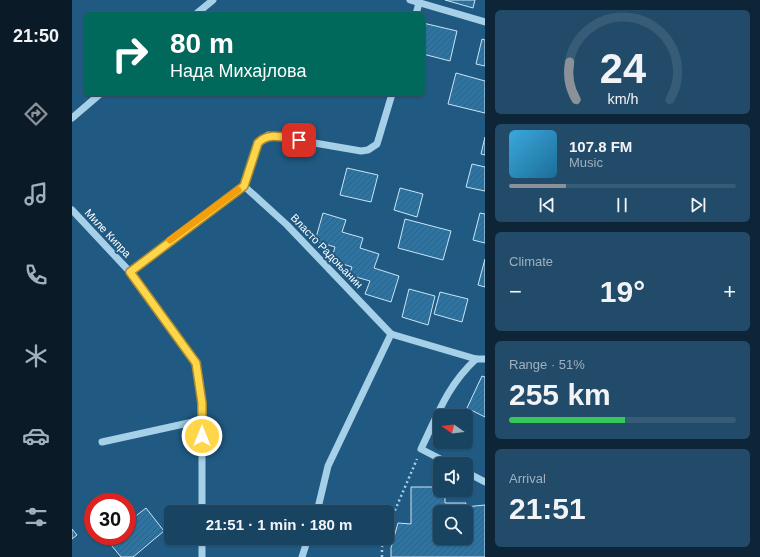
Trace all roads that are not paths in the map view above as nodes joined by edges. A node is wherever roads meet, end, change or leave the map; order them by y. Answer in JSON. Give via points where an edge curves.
{"nodes":[{"id":1,"x":213,"y":0,"type":"edge"},
{"id":2,"x":410,"y":0,"type":"edge"},
{"id":3,"x":419,"y":3,"type":"junction"},
{"id":4,"x":198,"y":12,"type":"edge"},
{"id":5,"x":417,"y":12,"type":"edge"},
{"id":6,"x":485,"y":22,"type":"edge"},
{"id":7,"x":98,"y":96,"type":"edge"},
{"id":8,"x":391,"y":96,"type":"edge"},
{"id":9,"x":72,"y":118,"type":"edge"},
{"id":10,"x":244,"y":186,"type":"junction"},
{"id":11,"x":72,"y":210,"type":"edge"},
{"id":12,"x":130,"y":272,"type":"junction"},
{"id":13,"x":391,"y":334,"type":"junction"},
{"id":14,"x":476,"y":359,"type":"junction"},
{"id":15,"x":485,"y":359,"type":"edge"},
{"id":16,"x":202,"y":420,"type":"junction"},
{"id":17,"x":102,"y":442,"type":"dead end"},
{"id":18,"x":436,"y":457,"type":"edge"},
{"id":19,"x":473,"y":476,"type":"edge"},
{"id":20,"x":485,"y":482,"type":"edge"},
{"id":21,"x":202,"y":505,"type":"edge"},
{"id":22,"x":319,"y":505,"type":"edge"},
{"id":23,"x":202,"y":545,"type":"edge"},
{"id":24,"x":306,"y":545,"type":"edge"},
{"id":25,"x":202,"y":557,"type":"edge"},
{"id":26,"x":302,"y":557,"type":"edge"}],
"edges":[{"from":1,"to":4,"type":"street"},
{"from":2,"to":3,"type":"street"},
{"from":3,"to":5,"type":"street"},
{"from":3,"to":6,"type":"street"},
{"from":7,"to":9,"type":"street"},
{"from":8,"to":10,"type":"street","via":[[377,144],[362,151],[268,135],[258,143]]},
{"from":10,"to":12,"type":"street"},
{"from":10,"to":13,"type":"street","name":"Власто Радоњанин","via":[[287,225]]},
{"from":11,"to":12,"type":"street","name":"Миле Кипра"},
{"from":12,"to":16,"type":"street","name":"Миле Кипра","via":[[196,363]]},
{"from":13,"to":14,"type":"street","name":"Власто Радоњанин"},
{"from":13,"to":22,"type":"street","via":[[328,466]]},
{"from":14,"to":15,"type":"street","name":"Власто Радоњанин"},
{"from":14,"to":18,"type":"street","via":[[460,374],[448,391],[421,449]]},
{"from":16,"to":17,"type":"street"},
{"from":16,"to":21,"type":"street","name":"Миле Кипра"},
{"from":19,"to":20,"type":"street"},
{"from":23,"to":25,"type":"street"},
{"from":24,"to":26,"type":"street"}]}
